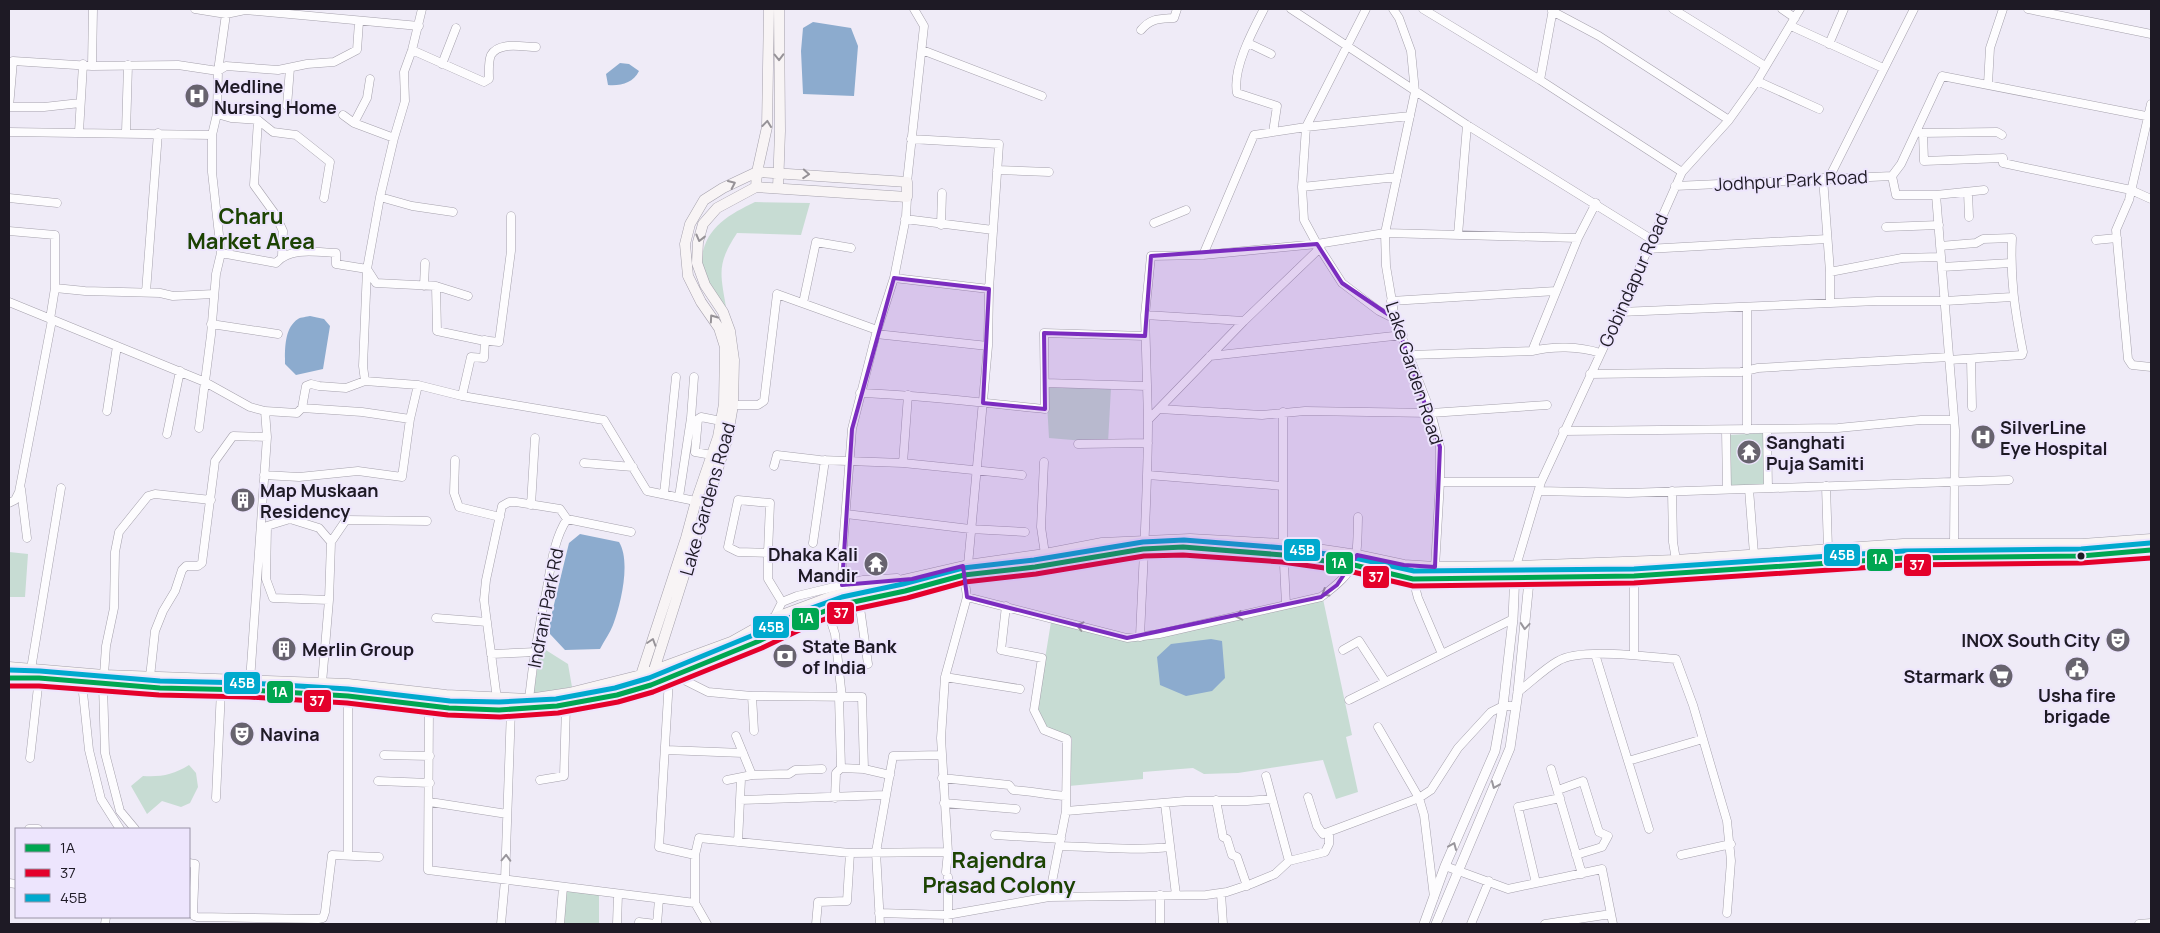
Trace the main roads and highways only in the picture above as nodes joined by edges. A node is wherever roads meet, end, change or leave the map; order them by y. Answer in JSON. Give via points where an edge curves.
{"nodes":[{"id":1,"x":769,"y":9,"type":"edge"},
{"id":2,"x":779,"y":9,"type":"edge"},
{"id":3,"x":757,"y":172,"type":"junction"},
{"id":4,"x":778,"y":172,"type":"junction"},
{"id":5,"x":756,"y":187,"type":"junction"},
{"id":6,"x":778,"y":188,"type":"junction"},
{"id":7,"x":2151,"y":539,"type":"edge"},
{"id":8,"x":1144,"y":544,"type":"junction"},
{"id":9,"x":2151,"y":550,"type":"edge"},
{"id":10,"x":1723,"y":556,"type":"junction"},
{"id":11,"x":1356,"y":560,"type":"junction"},
{"id":12,"x":966,"y":570,"type":"junction"},
{"id":13,"x":1724,"y":570,"type":"junction"},
{"id":14,"x":9,"y":667,"type":"edge"},
{"id":15,"x":654,"y":670,"type":"junction"},
{"id":16,"x":641,"y":675,"type":"junction"},
{"id":17,"x":9,"y":678,"type":"edge"},
{"id":18,"x":103,"y":680,"type":"junction"},
{"id":19,"x":353,"y":685,"type":"junction"},
{"id":20,"x":650,"y":685,"type":"junction"},
{"id":21,"x":638,"y":689,"type":"junction"},
{"id":22,"x":351,"y":697,"type":"junction"}],
"edges":[{"from":3,"to":1,"type":"main road","one_way":true,"via":[[767,127]]},
{"from":2,"to":4,"type":"main road","one_way":true},
{"from":3,"to":4,"type":"main road"},
{"from":3,"to":5,"type":"main road"},
{"from":16,"to":3,"type":"main road","name":"Lake Gardens Road","one_way":true,"via":[[721,421],[725,348],[719,328],[688,276],[685,244],[690,224],[704,200]]},
{"from":4,"to":6,"type":"main road"},
{"from":4,"to":6,"type":"main road","one_way":true,"via":[[907,182],[907,197]]},
{"from":5,"to":6,"type":"main road"},
{"from":5,"to":15,"type":"main road","name":"Lake Gardens Road","one_way":true,"via":[[717,208],[703,224],[698,242],[697,263],[730,331],[734,360],[733,405],[727,440]]},
{"from":7,"to":10,"type":"main road","via":[[2082,544],[1903,544]]},
{"from":8,"to":11,"type":"main road"},
{"from":8,"to":11,"type":"main road","via":[[1190,539],[1283,544]]},
{"from":8,"to":12,"type":"main road","via":[[1035,567]]},
{"from":8,"to":12,"type":"main road","via":[[1102,543]]},
{"from":9,"to":13,"type":"main road","via":[[2081,556],[1904,558]]},
{"from":10,"to":11,"type":"main road","via":[[1435,567]]},
{"from":10,"to":13,"type":"main road"},
{"from":11,"to":13,"type":"main road","via":[[1413,579],[1634,576]]},
{"from":12,"to":15,"type":"main road","via":[[832,596],[774,618],[731,642]]},
{"from":12,"to":20,"type":"main road","via":[[828,610]]},
{"from":14,"to":18,"type":"main road"},
{"from":15,"to":16,"type":"main road"},
{"from":15,"to":20,"type":"main road","name":"Lake Gardens Road"},
{"from":16,"to":19,"type":"main road","via":[[569,693],[529,699]]},
{"from":16,"to":21,"type":"main road","name":"Lake Gardens Road"},
{"from":17,"to":18,"type":"main road","via":[[82,683]]},
{"from":18,"to":19,"type":"main road","via":[[150,677]]},
{"from":18,"to":22,"type":"main road"},
{"from":19,"to":22,"type":"main road"},
{"from":20,"to":21,"type":"main road"},
{"from":21,"to":22,"type":"main road","via":[[566,705],[511,709],[472,710]]}]}
